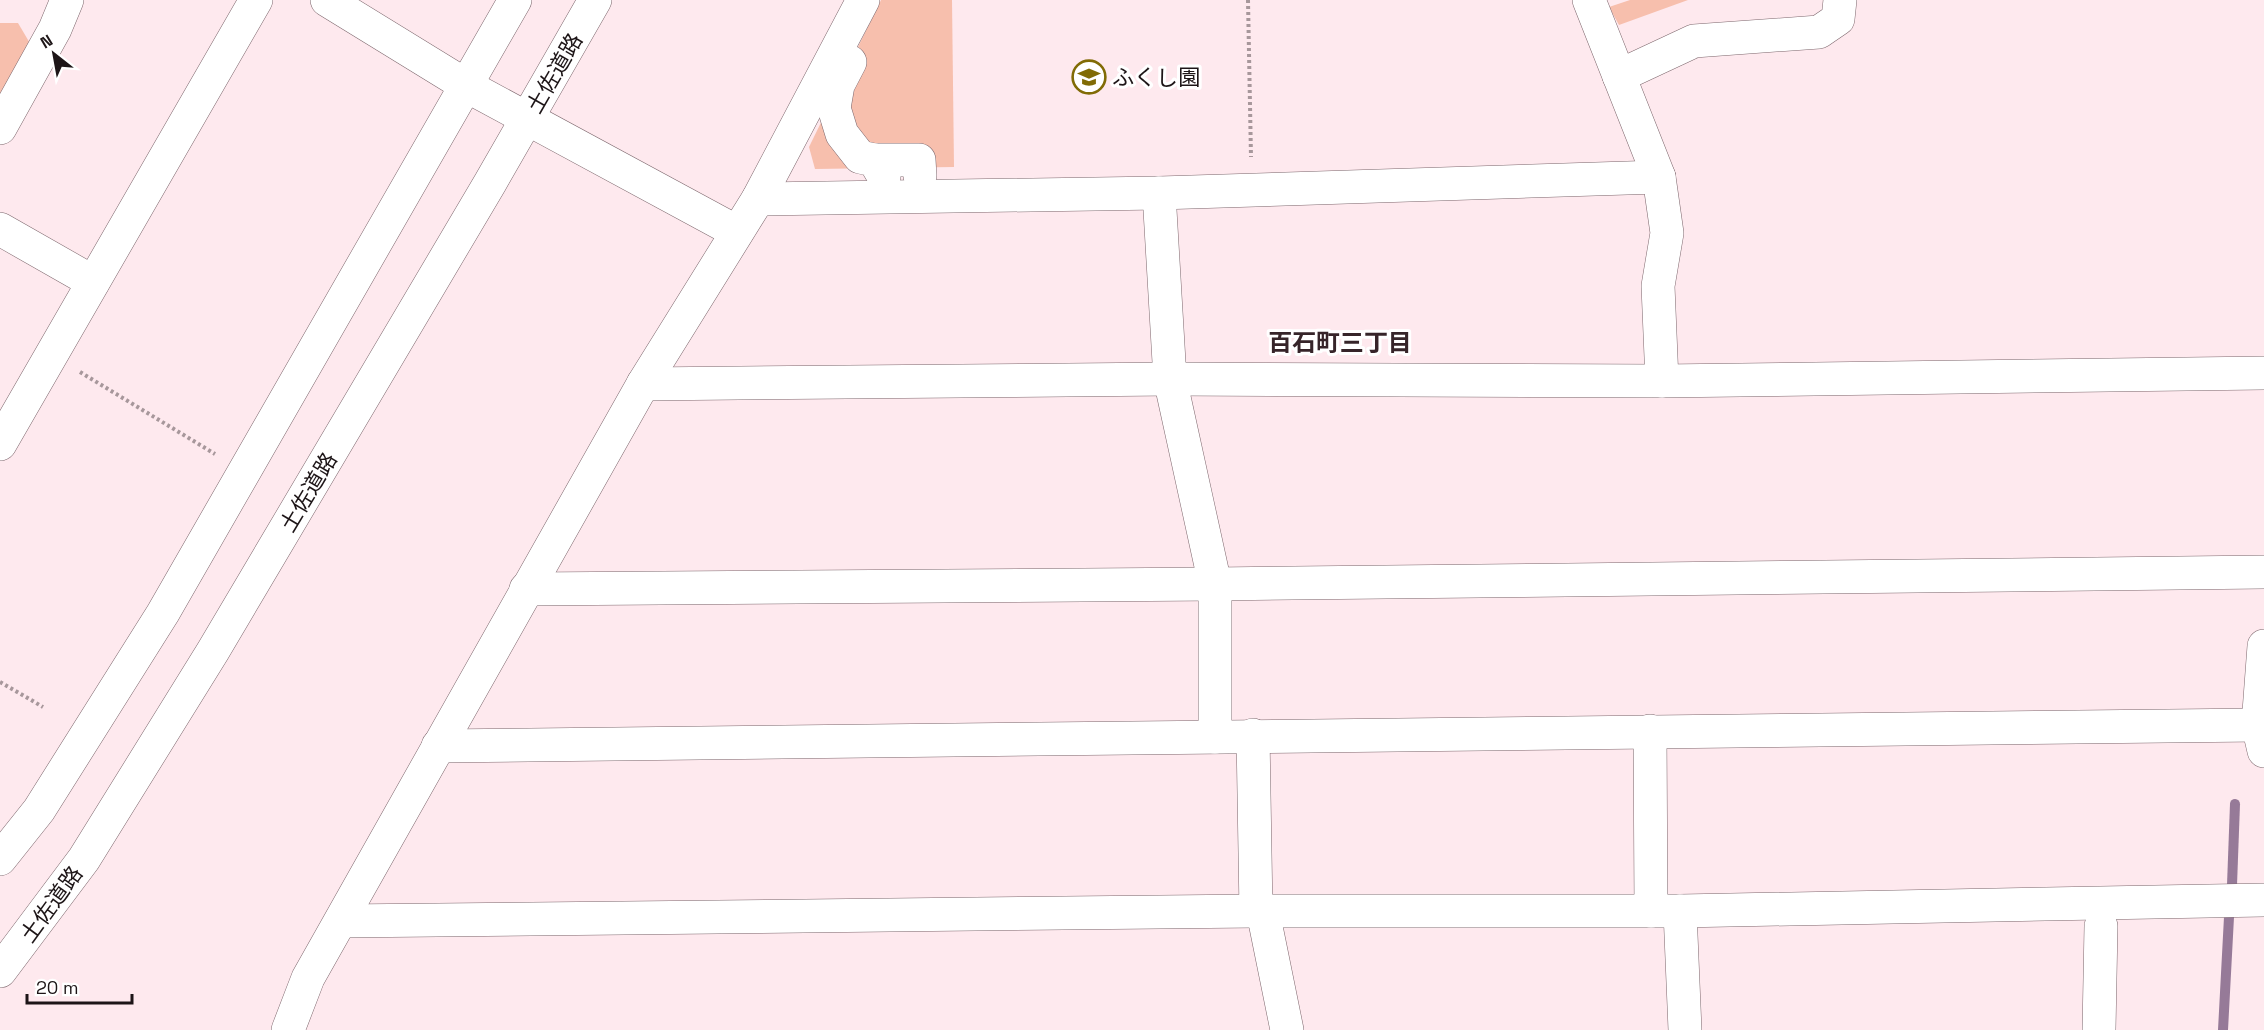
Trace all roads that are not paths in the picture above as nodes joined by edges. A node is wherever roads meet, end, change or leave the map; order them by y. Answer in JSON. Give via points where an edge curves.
{"nodes":[{"id":1,"x":67,"y":0,"type":"edge"},
{"id":2,"x":256,"y":0,"type":"edge"},
{"id":3,"x":327,"y":0,"type":"edge"},
{"id":4,"x":515,"y":0,"type":"edge"},
{"id":5,"x":595,"y":0,"type":"edge"},
{"id":6,"x":863,"y":0,"type":"edge"},
{"id":7,"x":881,"y":0,"type":"edge"},
{"id":8,"x":1589,"y":0,"type":"edge"},
{"id":9,"x":1840,"y":0,"type":"edge"},
{"id":10,"x":1619,"y":76,"type":"junction"},
{"id":11,"x":466,"y":86,"type":"junction"},
{"id":12,"x":528,"y":119,"type":"junction"},
{"id":13,"x":0,"y":128,"type":"edge"},
{"id":14,"x":920,"y":176,"type":"dead end"},
{"id":15,"x":1659,"y":177,"type":"junction"},
{"id":16,"x":1159,"y":193,"type":"junction"},
{"id":17,"x":758,"y":199,"type":"junction"},
{"id":18,"x":0,"y":229,"type":"edge"},
{"id":19,"x":737,"y":232,"type":"junction"},
{"id":20,"x":93,"y":282,"type":"junction"},
{"id":21,"x":2264,"y":373,"type":"edge"},
{"id":22,"x":1170,"y":379,"type":"junction"},
{"id":23,"x":1662,"y":381,"type":"junction"},
{"id":24,"x":643,"y":384,"type":"junction"},
{"id":25,"x":0,"y":444,"type":"edge"},
{"id":26,"x":2264,"y":572,"type":"edge"},
{"id":27,"x":1215,"y":584,"type":"junction"},
{"id":28,"x":526,"y":589,"type":"junction"},
{"id":29,"x":2264,"y":646,"type":"edge"},
{"id":30,"x":1650,"y":731,"type":"junction"},
{"id":31,"x":1253,"y":735,"type":"junction"},
{"id":32,"x":1215,"y":736,"type":"junction"},
{"id":33,"x":2261,"y":738,"type":"edge"},
{"id":34,"x":438,"y":746,"type":"junction"},
{"id":35,"x":0,"y":859,"type":"edge"},
{"id":36,"x":2264,"y":900,"type":"edge"},
{"id":37,"x":1666,"y":911,"type":"junction"},
{"id":38,"x":1260,"y":912,"type":"junction"},
{"id":39,"x":341,"y":921,"type":"junction"},
{"id":40,"x":2101,"y":926,"type":"dead end"},
{"id":41,"x":0,"y":970,"type":"edge"},
{"id":42,"x":288,"y":1030,"type":"edge"},
{"id":43,"x":1287,"y":1030,"type":"edge"},
{"id":44,"x":1685,"y":1030,"type":"edge"},
{"id":45,"x":2099,"y":1030,"type":"edge"}],
"edges":[{"from":1,"to":13,"type":"main road"},
{"from":2,"to":20,"type":"main road"},
{"from":3,"to":11,"type":"main road"},
{"from":4,"to":11,"type":"main road"},
{"from":5,"to":12,"type":"main road","name":"土佐道路"},
{"from":6,"to":17,"type":"main road"},
{"from":7,"to":14,"type":"main road","via":[[838,85],[834,108],[842,134],[860,157],[879,169],[919,160]]},
{"from":8,"to":10,"type":"main road"},
{"from":9,"to":10,"type":"main road","via":[[1838,19],[1819,32],[1694,40]]},
{"from":10,"to":15,"type":"main road"},
{"from":11,"to":12,"type":"main road"},
{"from":11,"to":35,"type":"main road","via":[[163,613],[39,810]]},
{"from":12,"to":19,"type":"main road"},
{"from":12,"to":41,"type":"main road","name":"土佐道路","via":[[213,651],[84,860]]},
{"from":15,"to":16,"type":"main road"},
{"from":15,"to":23,"type":"main road","via":[[1668,233],[1658,286]]},
{"from":16,"to":17,"type":"main road"},
{"from":16,"to":22,"type":"main road"},
{"from":17,"to":19,"type":"main road"},
{"from":18,"to":20,"type":"main road"},
{"from":19,"to":24,"type":"main road"},
{"from":20,"to":25,"type":"main road"},
{"from":21,"to":23,"type":"main road"},
{"from":22,"to":23,"type":"main road"},
{"from":22,"to":24,"type":"main road"},
{"from":22,"to":27,"type":"main road"},
{"from":24,"to":28,"type":"main road"},
{"from":26,"to":27,"type":"main road"},
{"from":27,"to":28,"type":"main road"},
{"from":27,"to":32,"type":"main road"},
{"from":28,"to":34,"type":"main road"},
{"from":29,"to":33,"type":"main road"},
{"from":30,"to":31,"type":"main road"},
{"from":30,"to":33,"type":"main road"},
{"from":30,"to":37,"type":"main road"},
{"from":31,"to":32,"type":"main road"},
{"from":31,"to":38,"type":"main road"},
{"from":32,"to":34,"type":"main road"},
{"from":34,"to":39,"type":"main road"},
{"from":36,"to":37,"type":"main road"},
{"from":37,"to":38,"type":"main road"},
{"from":37,"to":44,"type":"main road"},
{"from":38,"to":39,"type":"main road"},
{"from":38,"to":43,"type":"main road"},
{"from":39,"to":42,"type":"main road","via":[[308,978]]},
{"from":40,"to":45,"type":"main road"}]}
